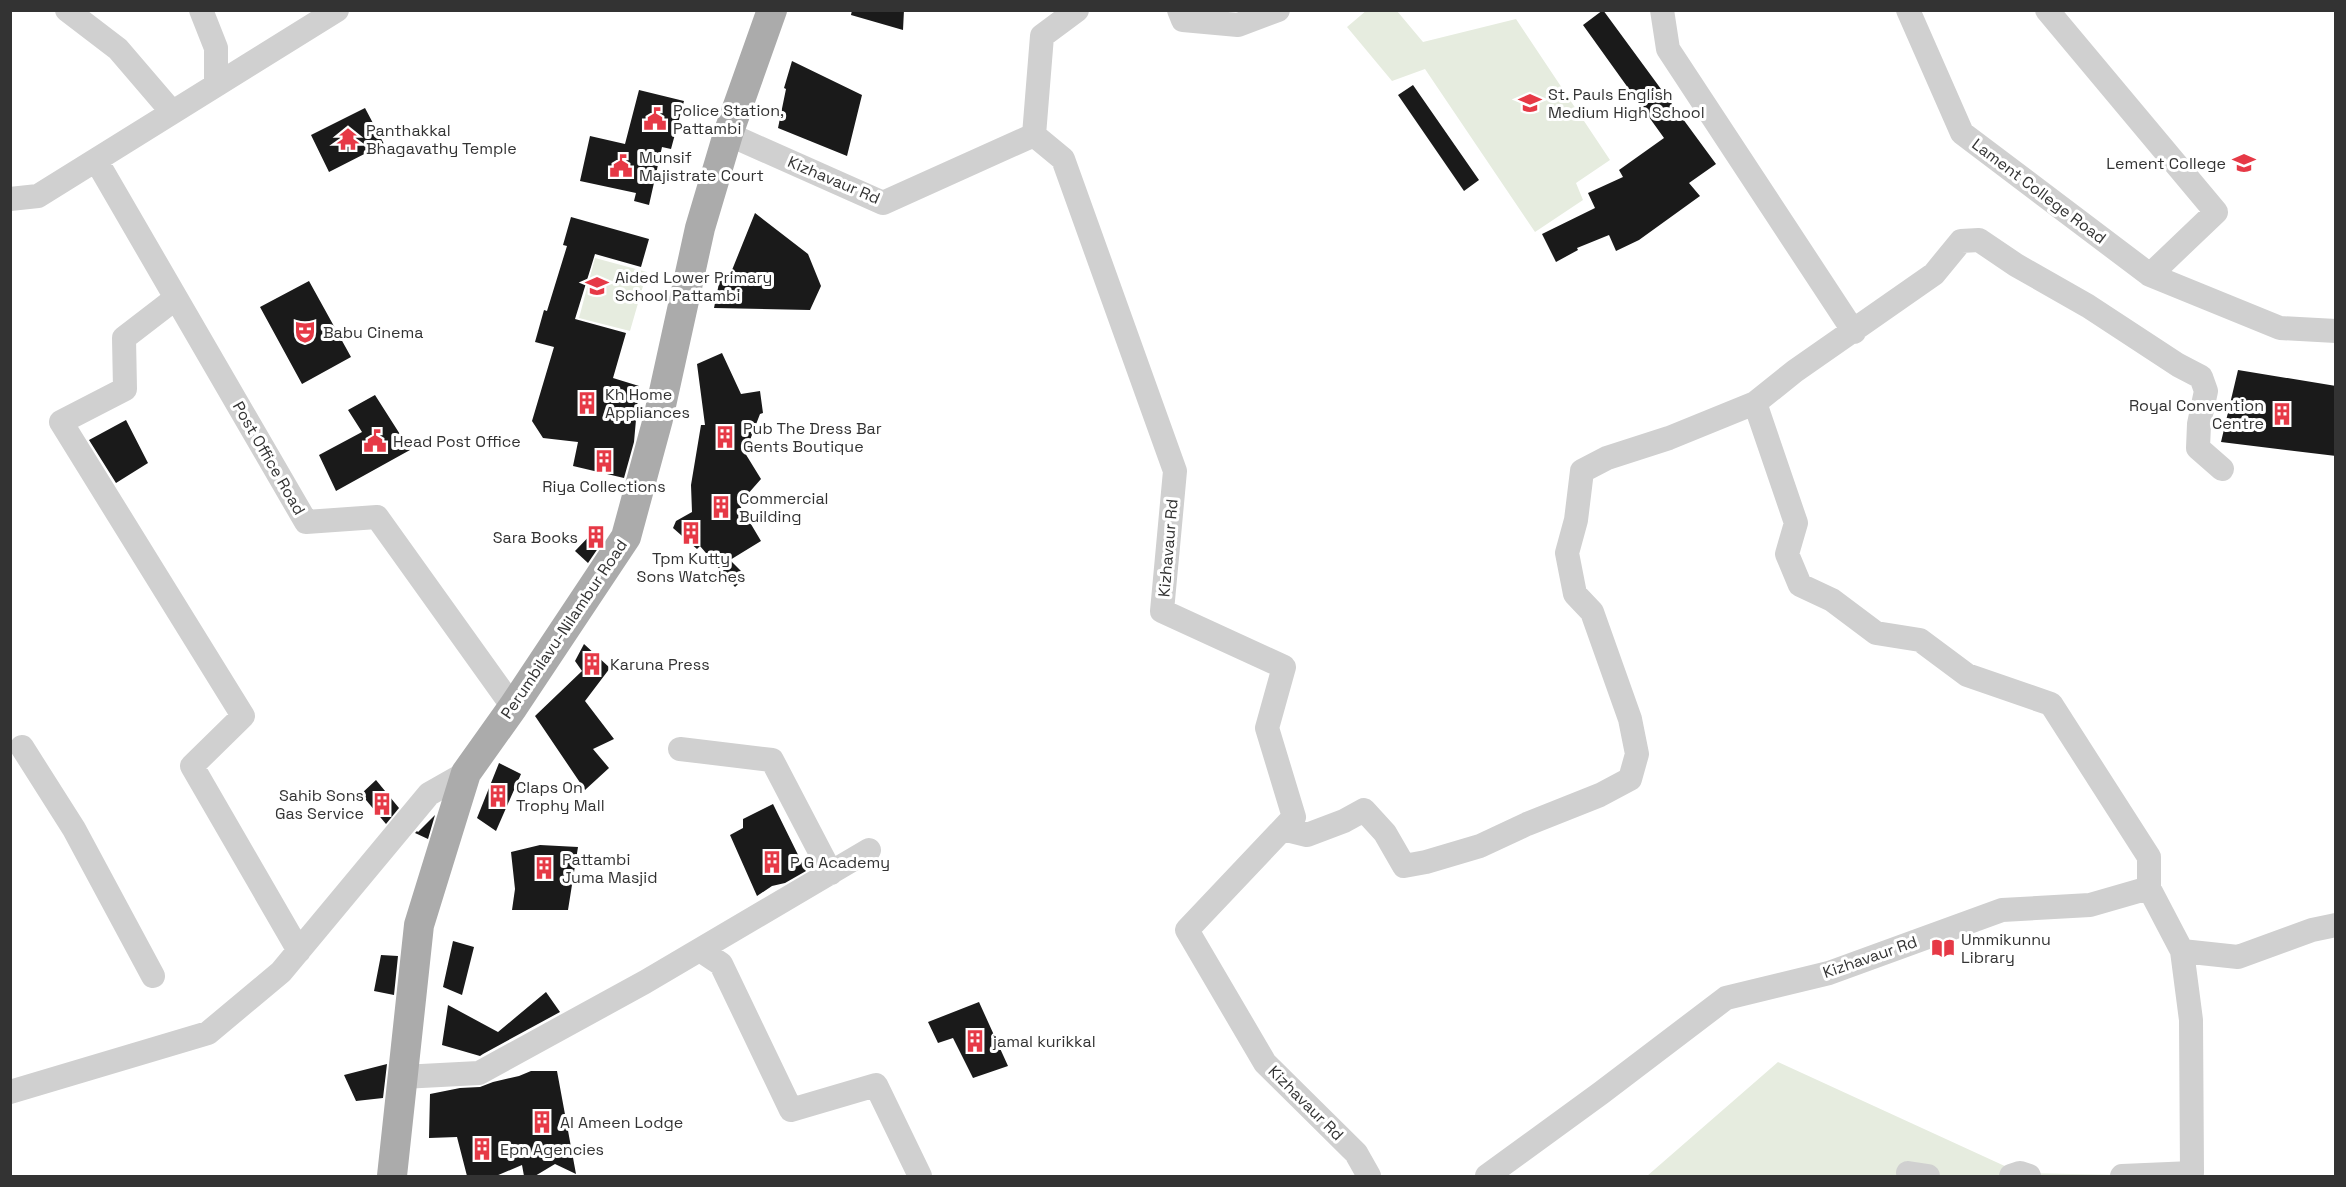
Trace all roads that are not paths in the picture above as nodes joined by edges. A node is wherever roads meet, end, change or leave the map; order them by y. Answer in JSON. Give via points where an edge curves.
{"nodes":[{"id":1,"x":67,"y":10,"type":"edge"},
{"id":2,"x":201,"y":10,"type":"edge"},
{"id":3,"x":337,"y":10,"type":"edge"},
{"id":4,"x":772,"y":10,"type":"edge"},
{"id":5,"x":1077,"y":10,"type":"edge"},
{"id":6,"x":1179,"y":10,"type":"edge"},
{"id":7,"x":1278,"y":10,"type":"edge"},
{"id":8,"x":1662,"y":10,"type":"edge"},
{"id":9,"x":1908,"y":10,"type":"edge"},
{"id":10,"x":2047,"y":10,"type":"edge"},
{"id":11,"x":216,"y":85,"type":"junction"},
{"id":12,"x":172,"y":112,"type":"junction"},
{"id":13,"x":728,"y":134,"type":"junction"},
{"id":14,"x":1034,"y":135,"type":"junction"},
{"id":15,"x":96,"y":160,"type":"junction"},
{"id":16,"x":10,"y":199,"type":"edge"},
{"id":17,"x":2150,"y":275,"type":"junction"},
{"id":18,"x":176,"y":298,"type":"junction"},
{"id":19,"x":1854,"y":332,"type":"junction"},
{"id":20,"x":2336,"y":332,"type":"edge"},
{"id":21,"x":1755,"y":403,"type":"junction"},
{"id":22,"x":2222,"y":469,"type":"dead end"},
{"id":23,"x":513,"y":707,"type":"junction"},
{"id":24,"x":680,"y":749,"type":"dead end"},
{"id":25,"x":14,"y":750,"type":"edge"},
{"id":26,"x":466,"y":773,"type":"junction"},
{"id":27,"x":1283,"y":829,"type":"junction"},
{"id":28,"x":870,"y":850,"type":"dead end"},
{"id":29,"x":831,"y":873,"type":"junction"},
{"id":30,"x":2149,"y":888,"type":"junction"},
{"id":31,"x":2336,"y":925,"type":"edge"},
{"id":32,"x":700,"y":950,"type":"junction"},
{"id":33,"x":299,"y":951,"type":"junction"},
{"id":34,"x":2182,"y":951,"type":"junction"},
{"id":35,"x":153,"y":976,"type":"dead end"},
{"id":36,"x":402,"y":1077,"type":"junction"},
{"id":37,"x":10,"y":1092,"type":"edge"},
{"id":38,"x":392,"y":1176,"type":"edge"},
{"id":39,"x":920,"y":1176,"type":"edge"},
{"id":40,"x":1369,"y":1176,"type":"edge"},
{"id":41,"x":1487,"y":1176,"type":"edge"},
{"id":42,"x":2012,"y":1176,"type":"edge"},
{"id":43,"x":2029,"y":1176,"type":"edge"},
{"id":44,"x":2122,"y":1176,"type":"edge"}],
"edges":[{"from":1,"to":12,"type":"street","via":[[118,49]]},
{"from":2,"to":11,"type":"street","via":[[216,48]]},
{"from":3,"to":11,"type":"street"},
{"from":4,"to":13,"type":"main road","name":"Perumbilavu-Nilambur Road"},
{"from":5,"to":14,"type":"street","via":[[1042,36]]},
{"from":6,"to":7,"type":"street","via":[[1183,20],[1238,26]]},
{"from":8,"to":19,"type":"street","via":[[1668,49]]},
{"from":9,"to":17,"type":"street","name":"Lament College Road","via":[[1962,133]]},
{"from":10,"to":17,"type":"street","via":[[2216,212]]},
{"from":11,"to":12,"type":"street"},
{"from":12,"to":15,"type":"street"},
{"from":13,"to":14,"type":"street","name":"Kizhavaur Rd","via":[[883,203]]},
{"from":13,"to":23,"type":"main road","name":"Perumbilavu-Nilambur Road","via":[[700,228],[658,419],[626,537]]},
{"from":14,"to":27,"type":"street","name":"Kizhavaur Rd","via":[[1063,159],[1175,471],[1162,611],[1284,667],[1267,728],[1294,817]]},
{"from":15,"to":16,"type":"street","via":[[38,196]]},
{"from":15,"to":18,"type":"street","name":"Post Office Road"},
{"from":17,"to":20,"type":"street","name":"Lament College Road","via":[[2280,328]]},
{"from":18,"to":23,"type":"street","name":"Post Office Road","via":[[306,522],[377,517]]},
{"from":18,"to":33,"type":"street","via":[[124,338],[125,389],[61,422],[243,716],[192,766]]},
{"from":19,"to":21,"type":"street"},
{"from":19,"to":22,"type":"street","via":[[1934,274],[1961,241],[1979,240],[2201,376],[2206,391],[2198,448]]},
{"from":21,"to":27,"type":"street","via":[[1582,471],[1567,553],[1575,594],[1592,612],[1630,719],[1637,754],[1630,779],[1480,846],[1404,866],[1364,810],[1307,835]]},
{"from":21,"to":30,"type":"street","via":[[1796,523],[1787,554],[1800,585],[1832,600],[1876,633],[1920,639],[1967,675],[2051,704],[2149,857]]},
{"from":23,"to":26,"type":"main road","name":"Perumbilavu-Nilambur Road"},
{"from":24,"to":29,"type":"street","via":[[772,760]]},
{"from":25,"to":35,"type":"street","via":[[74,829]]},
{"from":26,"to":33,"type":"street","via":[[429,794]]},
{"from":26,"to":36,"type":"main road","name":"Perumbilavu-Nilambur Road","via":[[419,925]]},
{"from":27,"to":40,"type":"street","name":"Kizhavaur Rd","via":[[1187,930],[1265,1063],[1356,1153]]},
{"from":28,"to":29,"type":"street"},
{"from":29,"to":32,"type":"street"},
{"from":30,"to":34,"type":"street"},
{"from":30,"to":41,"type":"street","name":"Kizhavaur Rd","via":[[2090,905],[2002,910],[1829,973],[1726,998]]},
{"from":31,"to":34,"type":"street","via":[[2238,957]]},
{"from":32,"to":36,"type":"street","via":[[479,1073]]},
{"from":32,"to":39,"type":"street","via":[[721,964],[791,1110],[876,1085]]},
{"from":33,"to":37,"type":"street","via":[[281,972],[208,1033]]},
{"from":34,"to":44,"type":"street","via":[[2191,1020],[2192,1173]]},
{"from":36,"to":38,"type":"main road","name":"Perumbilavu-Nilambur Road"},
{"from":42,"to":43,"type":"street"}]}
